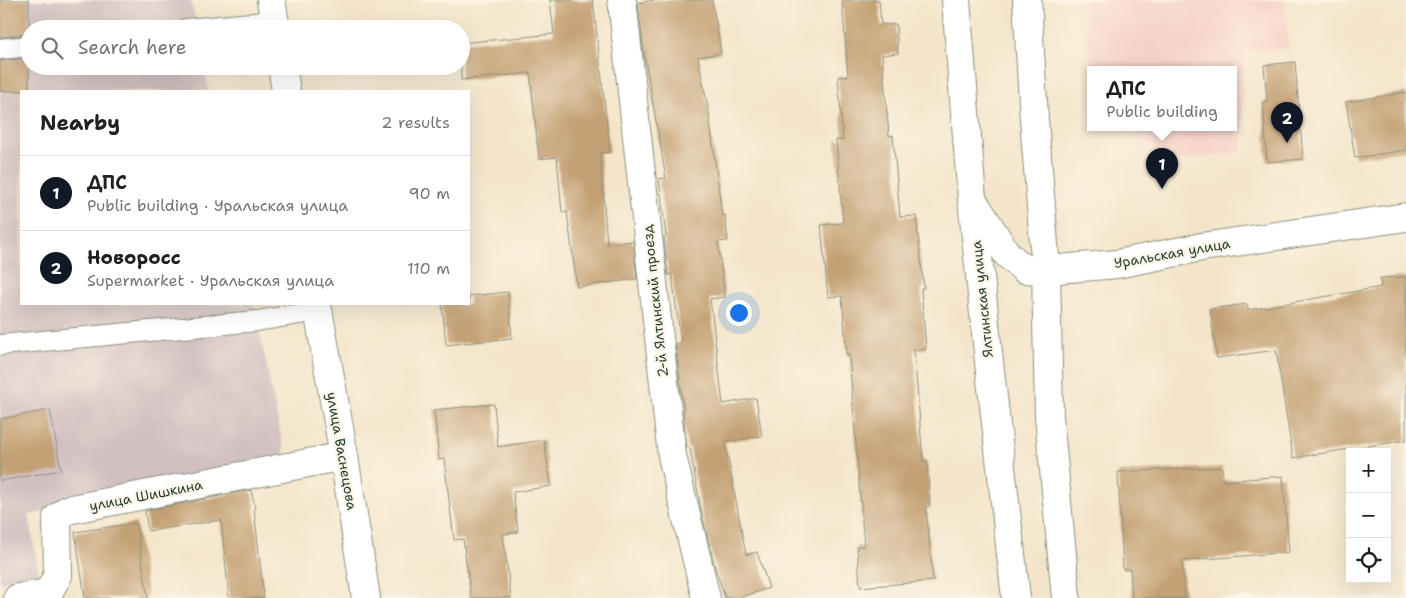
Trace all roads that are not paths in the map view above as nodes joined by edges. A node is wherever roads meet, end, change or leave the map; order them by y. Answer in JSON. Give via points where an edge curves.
{"nodes":[{"id":1,"x":622,"y":0,"type":"edge"},
{"id":2,"x":956,"y":0,"type":"edge"},
{"id":3,"x":1027,"y":0,"type":"edge"},
{"id":4,"x":274,"y":17,"type":"edge"},
{"id":5,"x":252,"y":20,"type":"edge"},
{"id":6,"x":20,"y":47,"type":"edge"},
{"id":7,"x":0,"y":49,"type":"edge"},
{"id":8,"x":283,"y":75,"type":"edge"},
{"id":9,"x":286,"y":90,"type":"edge"},
{"id":10,"x":972,"y":199,"type":"junction"},
{"id":11,"x":1406,"y":217,"type":"edge"},
{"id":12,"x":1046,"y":270,"type":"junction"},
{"id":13,"x":318,"y":307,"type":"edge"},
{"id":14,"x":0,"y":345,"type":"edge"},
{"id":15,"x":344,"y":456,"type":"junction"},
{"id":16,"x":18,"y":598,"type":"edge"},
{"id":17,"x":366,"y":598,"type":"edge"},
{"id":18,"x":706,"y":598,"type":"edge"},
{"id":19,"x":1016,"y":598,"type":"edge"},
{"id":20,"x":1066,"y":598,"type":"edge"}],
"edges":[{"from":1,"to":18,"type":"main road","name":"2-й Ялтинский проезд","via":[[672,456]]},
{"from":2,"to":10,"type":"main road","name":"Ялтинская улица"},
{"from":3,"to":12,"type":"main road"},
{"from":4,"to":5,"type":"lane"},
{"from":6,"to":7,"type":"lane"},
{"from":8,"to":9,"type":"main road"},
{"from":10,"to":12,"type":"main road","name":"Уральская улица","via":[[1007,254],[1024,269]]},
{"from":10,"to":19,"type":"main road","name":"Ялтинская улица"},
{"from":11,"to":12,"type":"main road","name":"Уральская улица","via":[[1202,247],[1117,264]]},
{"from":12,"to":20,"type":"main road","via":[[1049,416]]},
{"from":13,"to":14,"type":"lane","via":[[257,320]]},
{"from":13,"to":15,"type":"main road","name":"улица Васнецова"},
{"from":15,"to":16,"type":"main road","name":"улица Шишкина","via":[[67,510],[57,518],[58,575],[48,593]]},
{"from":15,"to":17,"type":"main road","name":"улица Васнецова"}]}
